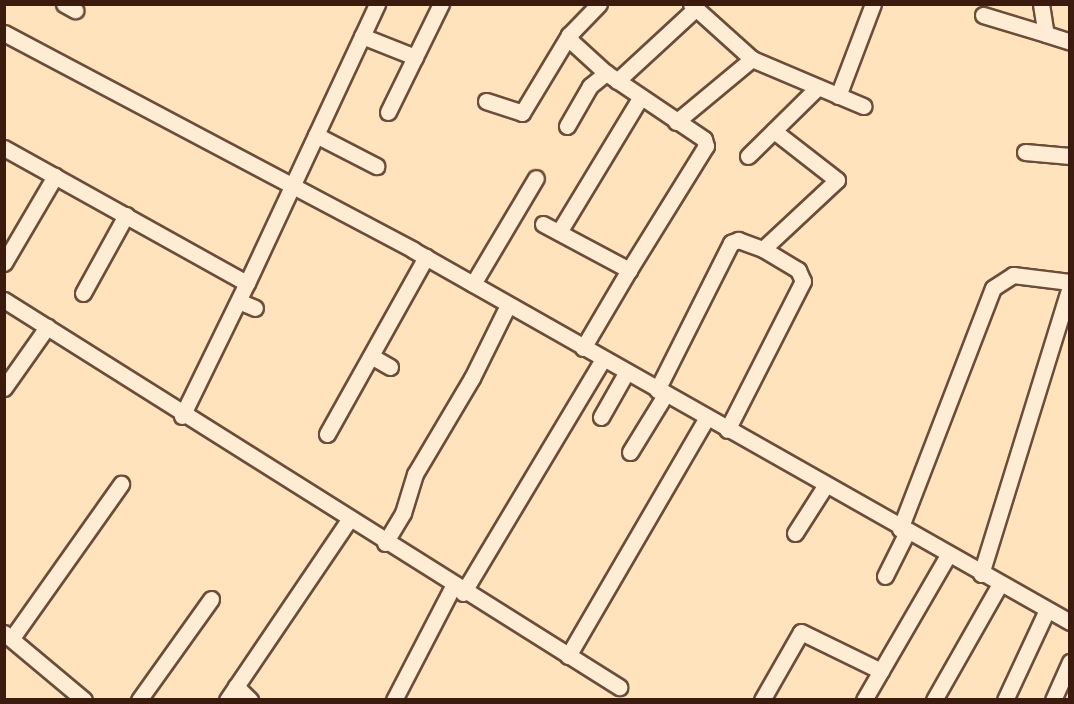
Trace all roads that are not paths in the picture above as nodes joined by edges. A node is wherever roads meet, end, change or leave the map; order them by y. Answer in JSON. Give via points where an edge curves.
{"nodes":[{"id":1,"x":377,"y":4,"type":"edge"},
{"id":2,"x":441,"y":4,"type":"edge"},
{"id":3,"x":599,"y":4,"type":"edge"},
{"id":4,"x":873,"y":4,"type":"edge"},
{"id":5,"x":1041,"y":4,"type":"edge"},
{"id":6,"x":693,"y":7,"type":"edge"},
{"id":7,"x":983,"y":15,"type":"dead end"},
{"id":8,"x":4,"y":33,"type":"edge"},
{"id":9,"x":1046,"y":33,"type":"junction"},
{"id":10,"x":569,"y":35,"type":"junction"},
{"id":11,"x":362,"y":36,"type":"junction"},
{"id":12,"x":1070,"y":42,"type":"edge"},
{"id":13,"x":415,"y":57,"type":"junction"},
{"id":14,"x":752,"y":59,"type":"junction"},
{"id":15,"x":612,"y":77,"type":"junction"},
{"id":16,"x":816,"y":89,"type":"junction"},
{"id":17,"x":838,"y":96,"type":"junction"},
{"id":18,"x":640,"y":98,"type":"junction"},
{"id":19,"x":486,"y":100,"type":"dead end"},
{"id":20,"x":863,"y":106,"type":"dead end"},
{"id":21,"x":388,"y":112,"type":"dead end"},
{"id":22,"x":676,"y":122,"type":"junction"},
{"id":23,"x":567,"y":126,"type":"dead end"},
{"id":24,"x":774,"y":131,"type":"junction"},
{"id":25,"x":316,"y":135,"type":"junction"},
{"id":26,"x":4,"y":148,"type":"edge"},
{"id":27,"x":1024,"y":152,"type":"dead end"},
{"id":28,"x":748,"y":156,"type":"dead end"},
{"id":29,"x":1070,"y":156,"type":"edge"},
{"id":30,"x":376,"y":166,"type":"dead end"},
{"id":31,"x":55,"y":176,"type":"junction"},
{"id":32,"x":536,"y":178,"type":"dead end"},
{"id":33,"x":292,"y":187,"type":"junction"},
{"id":34,"x":126,"y":215,"type":"junction"},
{"id":35,"x":543,"y":224,"type":"dead end"},
{"id":36,"x":560,"y":232,"type":"junction"},
{"id":37,"x":763,"y":249,"type":"junction"},
{"id":38,"x":426,"y":257,"type":"junction"},
{"id":39,"x":4,"y":263,"type":"edge"},
{"id":40,"x":629,"y":270,"type":"junction"},
{"id":41,"x":248,"y":283,"type":"junction"},
{"id":42,"x":472,"y":284,"type":"junction"},
{"id":43,"x":1070,"y":284,"type":"edge"},
{"id":44,"x":83,"y":293,"type":"dead end"},
{"id":45,"x":4,"y":300,"type":"edge"},
{"id":46,"x":508,"y":305,"type":"junction"},
{"id":47,"x":47,"y":327,"type":"junction"},
{"id":48,"x":583,"y":348,"type":"junction"},
{"id":49,"x":371,"y":356,"type":"junction"},
{"id":50,"x":603,"y":359,"type":"junction"},
{"id":51,"x":390,"y":367,"type":"dead end"},
{"id":52,"x":626,"y":373,"type":"junction"},
{"id":53,"x":4,"y":388,"type":"edge"},
{"id":54,"x":661,"y":393,"type":"junction"},
{"id":55,"x":182,"y":416,"type":"junction"},
{"id":56,"x":601,"y":417,"type":"dead end"},
{"id":57,"x":706,"y":418,"type":"junction"},
{"id":58,"x":727,"y":430,"type":"junction"},
{"id":59,"x":327,"y":434,"type":"dead end"},
{"id":60,"x":630,"y":452,"type":"dead end"},
{"id":61,"x":122,"y":484,"type":"dead end"},
{"id":62,"x":825,"y":486,"type":"junction"},
{"id":63,"x":348,"y":520,"type":"junction"},
{"id":64,"x":904,"y":531,"type":"junction"},
{"id":65,"x":795,"y":533,"type":"dead end"},
{"id":66,"x":385,"y":543,"type":"junction"},
{"id":67,"x":948,"y":555,"type":"junction"},
{"id":68,"x":981,"y":574,"type":"junction"},
{"id":69,"x":885,"y":576,"type":"dead end"},
{"id":70,"x":1000,"y":584,"type":"junction"},
{"id":71,"x":458,"y":589,"type":"junction"},
{"id":72,"x":211,"y":599,"type":"dead end"},
{"id":73,"x":1047,"y":610,"type":"junction"},
{"id":74,"x":1070,"y":622,"type":"edge"},
{"id":75,"x":8,"y":636,"type":"edge"},
{"id":76,"x":568,"y":656,"type":"junction"},
{"id":77,"x":1070,"y":662,"type":"edge"},
{"id":78,"x":880,"y":671,"type":"junction"},
{"id":79,"x":236,"y":686,"type":"junction"},
{"id":80,"x":619,"y":687,"type":"dead end"},
{"id":81,"x":79,"y":698,"type":"edge"},
{"id":82,"x":140,"y":699,"type":"edge"},
{"id":83,"x":227,"y":699,"type":"edge"},
{"id":84,"x":250,"y":699,"type":"edge"},
{"id":85,"x":394,"y":699,"type":"edge"},
{"id":86,"x":762,"y":699,"type":"edge"},
{"id":87,"x":864,"y":699,"type":"edge"},
{"id":88,"x":934,"y":699,"type":"edge"},
{"id":89,"x":1005,"y":699,"type":"edge"},
{"id":90,"x":1053,"y":699,"type":"edge"}],
"edges":[{"from":1,"to":11,"type":"street"},
{"from":2,"to":13,"type":"street"},
{"from":3,"to":10,"type":"street"},
{"from":4,"to":17,"type":"street"},
{"from":5,"to":9,"type":"street"},
{"from":6,"to":14,"type":"street"},
{"from":6,"to":15,"type":"street"},
{"from":7,"to":9,"type":"street"},
{"from":8,"to":33,"type":"street"},
{"from":9,"to":12,"type":"street"},
{"from":10,"to":15,"type":"street","via":[[578,49]]},
{"from":10,"to":19,"type":"street","via":[[522,113]]},
{"from":11,"to":13,"type":"street"},
{"from":11,"to":25,"type":"street"},
{"from":13,"to":21,"type":"street"},
{"from":14,"to":16,"type":"street"},
{"from":14,"to":22,"type":"street"},
{"from":15,"to":18,"type":"street"},
{"from":15,"to":23,"type":"street","via":[[590,86]]},
{"from":16,"to":17,"type":"street"},
{"from":16,"to":24,"type":"street"},
{"from":17,"to":20,"type":"street"},
{"from":18,"to":22,"type":"street"},
{"from":18,"to":36,"type":"street"},
{"from":22,"to":40,"type":"street","via":[[704,139],[706,146]]},
{"from":24,"to":28,"type":"street"},
{"from":24,"to":37,"type":"street","via":[[837,180]]},
{"from":25,"to":30,"type":"street"},
{"from":25,"to":33,"type":"street"},
{"from":26,"to":31,"type":"street"},
{"from":27,"to":29,"type":"street"},
{"from":31,"to":34,"type":"street"},
{"from":31,"to":39,"type":"street"},
{"from":32,"to":42,"type":"street"},
{"from":33,"to":38,"type":"street"},
{"from":33,"to":41,"type":"street"},
{"from":34,"to":41,"type":"street"},
{"from":34,"to":44,"type":"street"},
{"from":35,"to":36,"type":"street"},
{"from":36,"to":40,"type":"street"},
{"from":37,"to":54,"type":"street","via":[[738,240],[731,243]]},
{"from":37,"to":58,"type":"street","via":[[798,270],[803,280]]},
{"from":38,"to":42,"type":"street"},
{"from":38,"to":49,"type":"street"},
{"from":40,"to":48,"type":"street"},
{"from":41,"to":55,"type":"street","via":[[248,305]]},
{"from":42,"to":46,"type":"street"},
{"from":43,"to":64,"type":"street","via":[[1013,275],[993,288]]},
{"from":43,"to":68,"type":"street"},
{"from":45,"to":47,"type":"street"},
{"from":46,"to":48,"type":"street"},
{"from":46,"to":66,"type":"street","via":[[472,378],[415,474],[403,513]]},
{"from":47,"to":53,"type":"street"},
{"from":47,"to":55,"type":"street"},
{"from":48,"to":50,"type":"street"},
{"from":49,"to":51,"type":"street"},
{"from":49,"to":59,"type":"street"},
{"from":50,"to":52,"type":"street"},
{"from":50,"to":71,"type":"street"},
{"from":52,"to":54,"type":"street"},
{"from":52,"to":56,"type":"street"},
{"from":54,"to":57,"type":"street"},
{"from":54,"to":60,"type":"street"},
{"from":55,"to":63,"type":"street"},
{"from":57,"to":58,"type":"street"},
{"from":57,"to":76,"type":"street"},
{"from":58,"to":62,"type":"street"},
{"from":61,"to":75,"type":"street"},
{"from":62,"to":64,"type":"street"},
{"from":62,"to":65,"type":"street"},
{"from":63,"to":66,"type":"street"},
{"from":63,"to":79,"type":"street"},
{"from":64,"to":67,"type":"street"},
{"from":64,"to":69,"type":"street"},
{"from":66,"to":71,"type":"street"},
{"from":67,"to":68,"type":"street"},
{"from":67,"to":78,"type":"street"},
{"from":68,"to":70,"type":"street"},
{"from":70,"to":73,"type":"street"},
{"from":70,"to":88,"type":"street"},
{"from":71,"to":76,"type":"street"},
{"from":71,"to":85,"type":"street"},
{"from":72,"to":82,"type":"street"},
{"from":73,"to":74,"type":"street"},
{"from":73,"to":89,"type":"street"},
{"from":75,"to":81,"type":"street"},
{"from":76,"to":80,"type":"street"},
{"from":77,"to":90,"type":"street"},
{"from":78,"to":86,"type":"street","via":[[801,632]]},
{"from":78,"to":87,"type":"street"},
{"from":79,"to":83,"type":"street"},
{"from":79,"to":84,"type":"street"}]}
